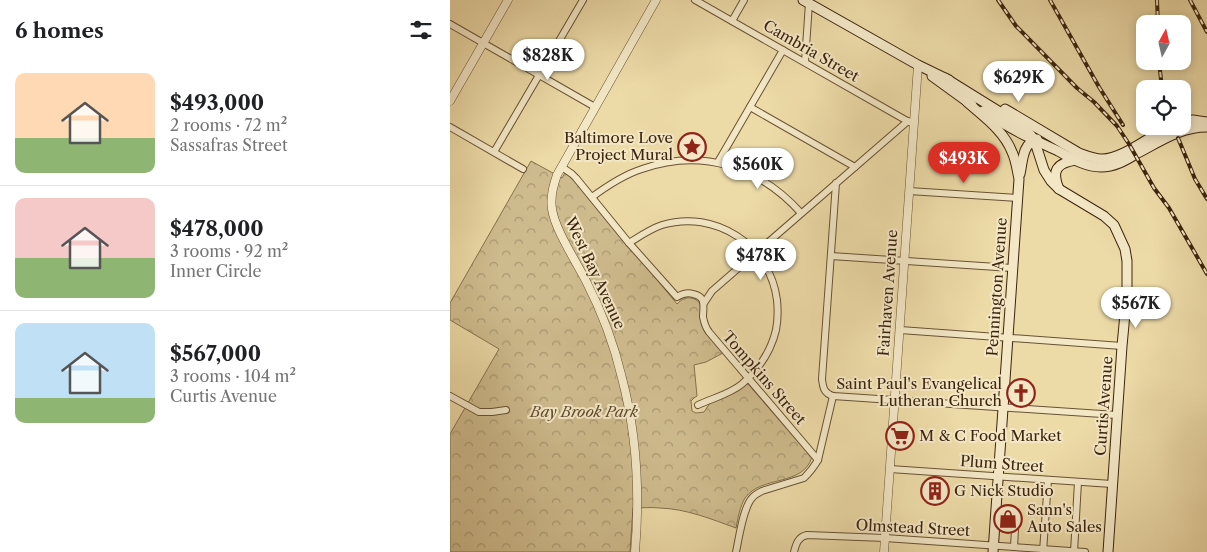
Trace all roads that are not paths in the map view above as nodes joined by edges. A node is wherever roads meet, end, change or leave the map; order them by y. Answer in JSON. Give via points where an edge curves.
{"nodes":[{"id":1,"x":508,"y":0,"type":"edge"},
{"id":2,"x":583,"y":0,"type":"edge"},
{"id":3,"x":656,"y":0,"type":"edge"},
{"id":4,"x":695,"y":0,"type":"edge"},
{"id":5,"x":744,"y":0,"type":"edge"},
{"id":6,"x":806,"y":1,"type":"edge"},
{"id":7,"x":732,"y":21,"type":"junction"},
{"id":8,"x":450,"y":24,"type":"edge"},
{"id":9,"x":484,"y":43,"type":"junction"},
{"id":10,"x":783,"y":50,"type":"junction"},
{"id":11,"x":805,"y":62,"type":"junction"},
{"id":12,"x":918,"y":65,"type":"junction"},
{"id":13,"x":539,"y":75,"type":"junction"},
{"id":14,"x":945,"y":78,"type":"junction"},
{"id":15,"x":450,"y":101,"type":"edge"},
{"id":16,"x":967,"y":102,"type":"junction"},
{"id":17,"x":595,"y":107,"type":"junction"},
{"id":18,"x":750,"y":107,"type":"junction"},
{"id":19,"x":1191,"y":120,"type":"edge"},
{"id":20,"x":911,"y":122,"type":"junction"},
{"id":21,"x":1207,"y":122,"type":"edge"},
{"id":22,"x":450,"y":127,"type":"edge"},
{"id":23,"x":1207,"y":128,"type":"edge"},
{"id":24,"x":1155,"y":135,"type":"edge"},
{"id":25,"x":1034,"y":140,"type":"junction"},
{"id":26,"x":494,"y":152,"type":"junction"},
{"id":27,"x":1078,"y":157,"type":"junction"},
{"id":28,"x":718,"y":162,"type":"junction"},
{"id":29,"x":562,"y":167,"type":"junction"},
{"id":30,"x":855,"y":167,"type":"junction"},
{"id":31,"x":523,"y":169,"type":"dead end"},
{"id":32,"x":1019,"y":179,"type":"junction"},
{"id":33,"x":836,"y":183,"type":"junction"},
{"id":34,"x":1060,"y":189,"type":"junction"},
{"id":35,"x":909,"y":191,"type":"junction"},
{"id":36,"x":592,"y":197,"type":"junction"},
{"id":37,"x":1018,"y":198,"type":"junction"},
{"id":38,"x":801,"y":213,"type":"junction"},
{"id":39,"x":629,"y":243,"type":"junction"},
{"id":40,"x":756,"y":252,"type":"junction"},
{"id":41,"x":831,"y":256,"type":"junction"},
{"id":42,"x":904,"y":261,"type":"junction"},
{"id":43,"x":1012,"y":268,"type":"junction"},
{"id":44,"x":704,"y":303,"type":"junction"},
{"id":45,"x":900,"y":330,"type":"junction"},
{"id":46,"x":1007,"y":338,"type":"junction"},
{"id":47,"x":1122,"y":346,"type":"junction"},
{"id":48,"x":748,"y":378,"type":"junction"},
{"id":49,"x":450,"y":396,"type":"edge"},
{"id":50,"x":833,"y":396,"type":"junction"},
{"id":51,"x":895,"y":400,"type":"junction"},
{"id":52,"x":698,"y":405,"type":"dead end"},
{"id":53,"x":1002,"y":407,"type":"junction"},
{"id":54,"x":506,"y":410,"type":"dead end"},
{"id":55,"x":1117,"y":415,"type":"junction"},
{"id":56,"x":818,"y":460,"type":"junction"},
{"id":57,"x":890,"y":469,"type":"junction"},
{"id":58,"x":998,"y":477,"type":"junction"},
{"id":59,"x":1048,"y":480,"type":"junction"},
{"id":60,"x":1078,"y":482,"type":"junction"},
{"id":61,"x":1112,"y":484,"type":"junction"},
{"id":62,"x":1016,"y":512,"type":"dead end"},
{"id":63,"x":885,"y":538,"type":"junction"},
{"id":64,"x":1014,"y":547,"type":"junction"},
{"id":65,"x":993,"y":549,"type":"edge"},
{"id":66,"x":1043,"y":550,"type":"edge"},
{"id":67,"x":635,"y":552,"type":"edge"},
{"id":68,"x":736,"y":552,"type":"edge"},
{"id":69,"x":794,"y":552,"type":"edge"},
{"id":70,"x":884,"y":552,"type":"edge"},
{"id":71,"x":1074,"y":552,"type":"edge"},
{"id":72,"x":1085,"y":552,"type":"edge"},
{"id":73,"x":1108,"y":552,"type":"edge"}],
"edges":[{"from":1,"to":9,"type":"street"},
{"from":2,"to":13,"type":"street"},
{"from":3,"to":17,"type":"street","name":"West Bay Avenue"},
{"from":4,"to":7,"type":"street","name":"Cambria Street"},
{"from":5,"to":7,"type":"street"},
{"from":6,"to":11,"type":"street"},
{"from":6,"to":12,"type":"main road"},
{"from":7,"to":10,"type":"street","name":"Cambria Street"},
{"from":8,"to":9,"type":"street"},
{"from":9,"to":13,"type":"street"},
{"from":9,"to":15,"type":"street"},
{"from":10,"to":11,"type":"street","name":"Cambria Street"},
{"from":10,"to":18,"type":"street"},
{"from":11,"to":20,"type":"street","name":"Cambria Street"},
{"from":12,"to":14,"type":"main road"},
{"from":12,"to":16,"type":"main road"},
{"from":12,"to":20,"type":"street","name":"Fairhaven Avenue"},
{"from":13,"to":17,"type":"street"},
{"from":13,"to":26,"type":"street"},
{"from":14,"to":25,"type":"main road","name":"Curtis Avenue","via":[[1016,122]]},
{"from":14,"to":27,"type":"main road","via":[[1045,132]]},
{"from":16,"to":25,"type":"main road"},
{"from":16,"to":32,"type":"main road","name":"Pennington Avenue","via":[[1007,141],[1015,158]]},
{"from":17,"to":29,"type":"street","name":"West Bay Avenue"},
{"from":18,"to":28,"type":"street"},
{"from":18,"to":30,"type":"street"},
{"from":19,"to":21,"type":"main road"},
{"from":20,"to":30,"type":"street"},
{"from":20,"to":35,"type":"street","name":"Fairhaven Avenue"},
{"from":22,"to":26,"type":"street"},
{"from":23,"to":27,"type":"main road","via":[[1181,131],[1115,165],[1093,166]]},
{"from":24,"to":27,"type":"main road","via":[[1113,158]]},
{"from":25,"to":27,"type":"main road"},
{"from":25,"to":32,"type":"main road","via":[[1025,150]]},
{"from":25,"to":34,"type":"main road","name":"Curtis Avenue","via":[[1046,176]]},
{"from":26,"to":31,"type":"street"},
{"from":27,"to":34,"type":"main road","via":[[1058,168],[1056,177]]},
{"from":28,"to":36,"type":"street","via":[[679,161],[641,169]]},
{"from":28,"to":38,"type":"street","via":[[761,180]]},
{"from":29,"to":36,"type":"street"},
{"from":29,"to":67,"type":"street","name":"West Bay Avenue","via":[[552,192],[552,210],[607,328],[628,404],[637,474]]},
{"from":30,"to":33,"type":"street"},
{"from":32,"to":37,"type":"main road","name":"Pennington Avenue"},
{"from":33,"to":38,"type":"street"},
{"from":33,"to":41,"type":"street"},
{"from":34,"to":47,"type":"main road","name":"Curtis Avenue","via":[[1104,216],[1114,226],[1125,249],[1128,275]]},
{"from":35,"to":37,"type":"street"},
{"from":35,"to":42,"type":"street","name":"Fairhaven Avenue"},
{"from":36,"to":39,"type":"street"},
{"from":37,"to":43,"type":"main road","name":"Pennington Avenue"},
{"from":38,"to":40,"type":"street"},
{"from":39,"to":40,"type":"street","via":[[653,228],[692,221],[728,230]]},
{"from":39,"to":44,"type":"street","via":[[677,298],[690,293],[699,296]]},
{"from":40,"to":44,"type":"street","via":[[712,291]]},
{"from":40,"to":48,"type":"street","via":[[774,284],[778,318],[768,350]]},
{"from":41,"to":42,"type":"street"},
{"from":41,"to":50,"type":"street","via":[[822,379],[823,388]]},
{"from":42,"to":43,"type":"street"},
{"from":42,"to":45,"type":"street","name":"Fairhaven Avenue"},
{"from":43,"to":46,"type":"main road","name":"Pennington Avenue"},
{"from":44,"to":48,"type":"street","name":"Tompkins Street","via":[[706,328]]},
{"from":45,"to":46,"type":"street"},
{"from":45,"to":51,"type":"street","name":"Fairhaven Avenue"},
{"from":46,"to":47,"type":"street"},
{"from":46,"to":53,"type":"main road","name":"Pennington Avenue"},
{"from":47,"to":55,"type":"main road","name":"Curtis Avenue"},
{"from":48,"to":52,"type":"street","via":[[734,390]]},
{"from":48,"to":56,"type":"street","name":"Tompkins Street"},
{"from":49,"to":54,"type":"street","via":[[479,412]]},
{"from":50,"to":51,"type":"street"},
{"from":50,"to":56,"type":"street"},
{"from":51,"to":53,"type":"street"},
{"from":51,"to":57,"type":"street","name":"Fairhaven Avenue"},
{"from":53,"to":55,"type":"street"},
{"from":53,"to":58,"type":"main road","name":"Pennington Avenue"},
{"from":55,"to":61,"type":"main road","name":"Curtis Avenue"},
{"from":56,"to":68,"type":"street","via":[[804,478],[762,491],[752,498],[746,509]]},
{"from":57,"to":58,"type":"street","name":"Plum Street"},
{"from":57,"to":63,"type":"street","name":"Fairhaven Avenue"},
{"from":58,"to":59,"type":"street","name":"Plum Street"},
{"from":58,"to":65,"type":"main road","name":"Pennington Avenue"},
{"from":59,"to":60,"type":"street","name":"Plum Street"},
{"from":59,"to":66,"type":"street"},
{"from":60,"to":61,"type":"street","name":"Plum Street"},
{"from":60,"to":71,"type":"street"},
{"from":61,"to":73,"type":"main road","name":"Curtis Avenue"},
{"from":62,"to":64,"type":"street"},
{"from":63,"to":65,"type":"street","name":"Olmstead Street"},
{"from":63,"to":69,"type":"street","name":"Olmstead Street","via":[[807,535],[800,537]]},
{"from":63,"to":70,"type":"street","name":"Fairhaven Avenue"},
{"from":64,"to":65,"type":"street","name":"Olmstead Street"},
{"from":64,"to":66,"type":"street","name":"Olmstead Street"},
{"from":66,"to":71,"type":"street","name":"Olmstead Street"},
{"from":71,"to":72,"type":"street","name":"Olmstead Street"}]}
